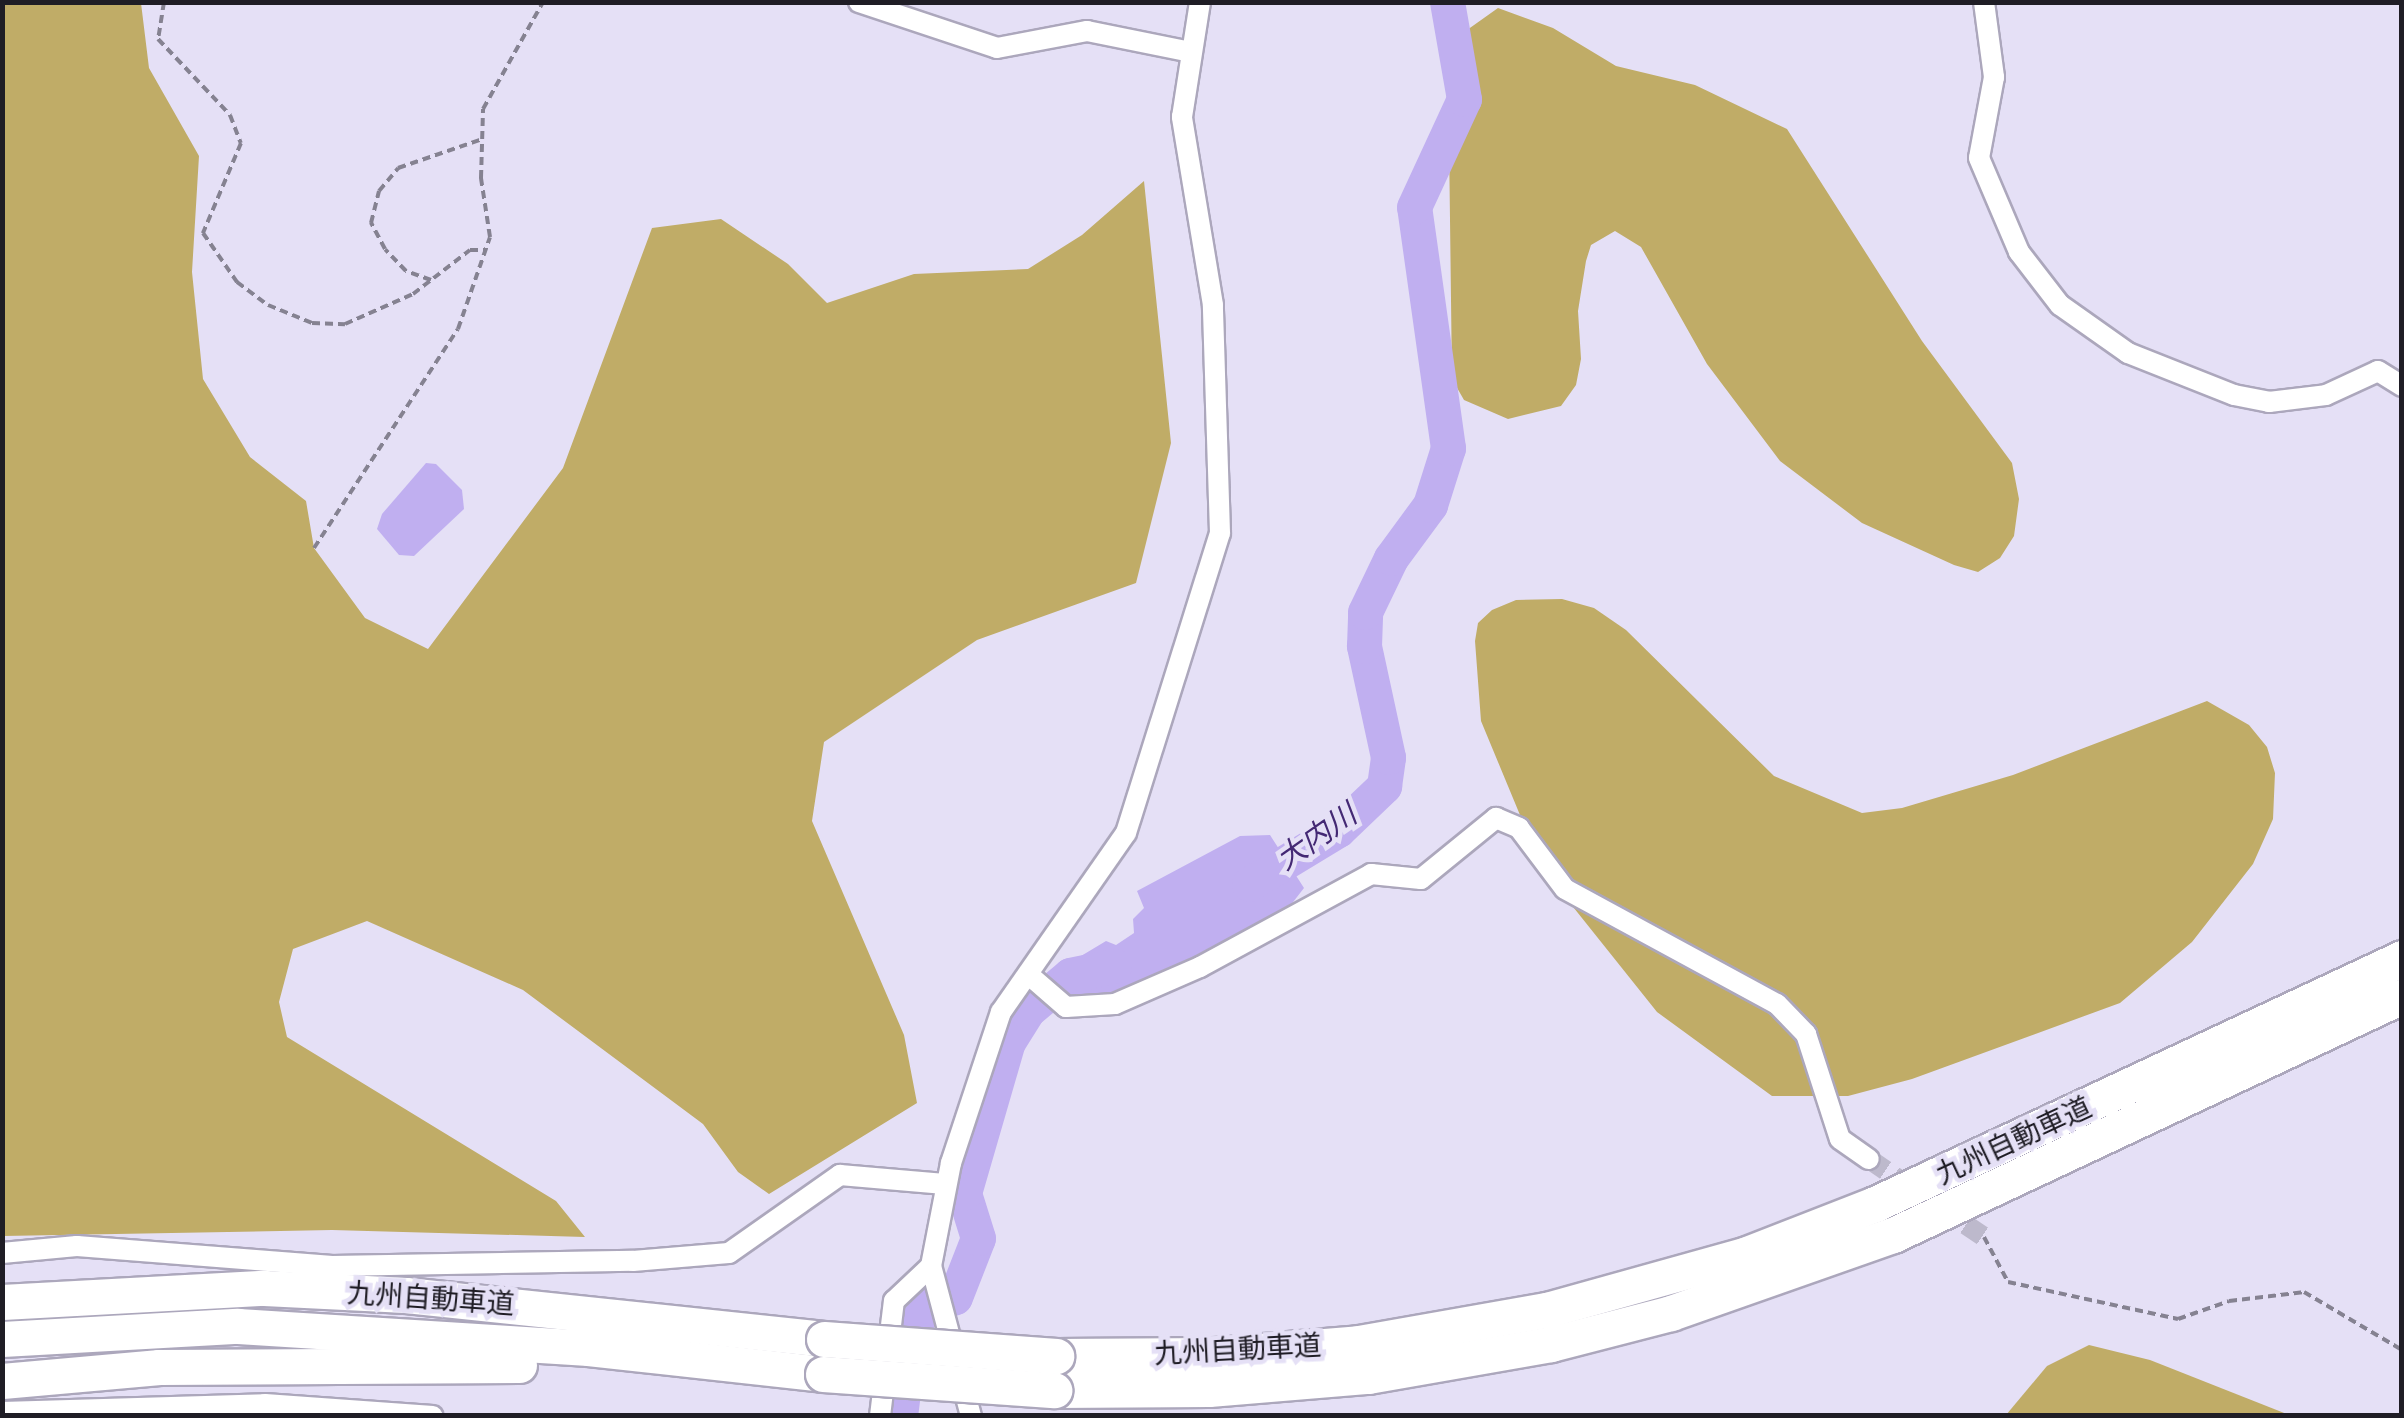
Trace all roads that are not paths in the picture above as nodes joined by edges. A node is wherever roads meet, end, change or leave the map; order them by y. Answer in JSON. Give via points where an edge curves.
{"nodes":[{"id":1,"x":859,"y":2,"type":"edge"},
{"id":2,"x":1200,"y":2,"type":"edge"},
{"id":3,"x":1984,"y":2,"type":"edge"},
{"id":4,"x":1191,"y":52,"type":"junction"},
{"id":5,"x":2402,"y":386,"type":"edge"},
{"id":6,"x":2402,"y":958,"type":"edge"},
{"id":7,"x":1029,"y":974,"type":"junction"},
{"id":8,"x":2402,"y":996,"type":"edge"},
{"id":9,"x":1869,"y":1159,"type":"tunnel mouth"},
{"id":10,"x":945,"y":1184,"type":"junction"},
{"id":11,"x":2,"y":1253,"type":"edge"},
{"id":12,"x":931,"y":1266,"type":"junction"},
{"id":13,"x":7,"y":1301,"type":"edge"},
{"id":14,"x":2,"y":1339,"type":"edge"},
{"id":15,"x":775,"y":1369,"type":"junction"},
{"id":16,"x":1055,"y":1373,"type":"junction"},
{"id":17,"x":2,"y":1382,"type":"edge"},
{"id":18,"x":2,"y":1412,"type":"edge"},
{"id":19,"x":433,"y":1416,"type":"edge"},
{"id":20,"x":880,"y":1416,"type":"edge"},
{"id":21,"x":971,"y":1416,"type":"edge"}],
"edges":[{"from":1,"to":4,"type":"street","via":[[997,48],[1086,31]]},
{"from":2,"to":4,"type":"street"},
{"from":3,"to":5,"type":"street","via":[[1994,77],[1980,158],[2019,252],[2060,305],[2128,353],[2234,396],[2269,402],[2326,395],[2378,371]]},
{"from":4,"to":7,"type":"street","via":[[1182,116],[1213,305],[1220,532],[1126,834]]},
{"from":6,"to":16,"type":"highway","name":"九州自動車道","via":[[1875,1204],[1714,1264],[1548,1310],[1359,1343]]},
{"from":7,"to":9,"type":"street","via":[[1066,1007],[1115,1004],[1370,874],[1421,878],[1496,818],[1519,828],[1565,889],[1776,1004],[1806,1034],[1840,1140]]},
{"from":7,"to":10,"type":"street","via":[[1000,1012],[984,1050]]},
{"from":8,"to":16,"type":"highway","name":"九州自動車道","via":[[1892,1235],[1671,1313],[1552,1344],[1368,1376],[1209,1389]]},
{"from":10,"to":11,"type":"street","via":[[840,1175],[728,1253],[633,1262],[332,1266],[77,1246]]},
{"from":10,"to":12,"type":"street"},
{"from":12,"to":20,"type":"street","via":[[894,1301]]},
{"from":12,"to":21,"type":"street"},
{"from":13,"to":16,"type":"highway","name":"九州自動車道","bridge":true,"via":[[244,1288],[406,1294],[824,1339]]},
{"from":14,"to":15,"type":"highway","name":"九州自動車道","via":[[238,1326],[588,1348]]},
{"from":15,"to":16,"type":"highway","name":"九州自動車道","bridge":true},
{"from":15,"to":17,"type":"highway","via":[[280,1364]]},
{"from":18,"to":19,"type":"street","via":[[265,1404]]}]}
